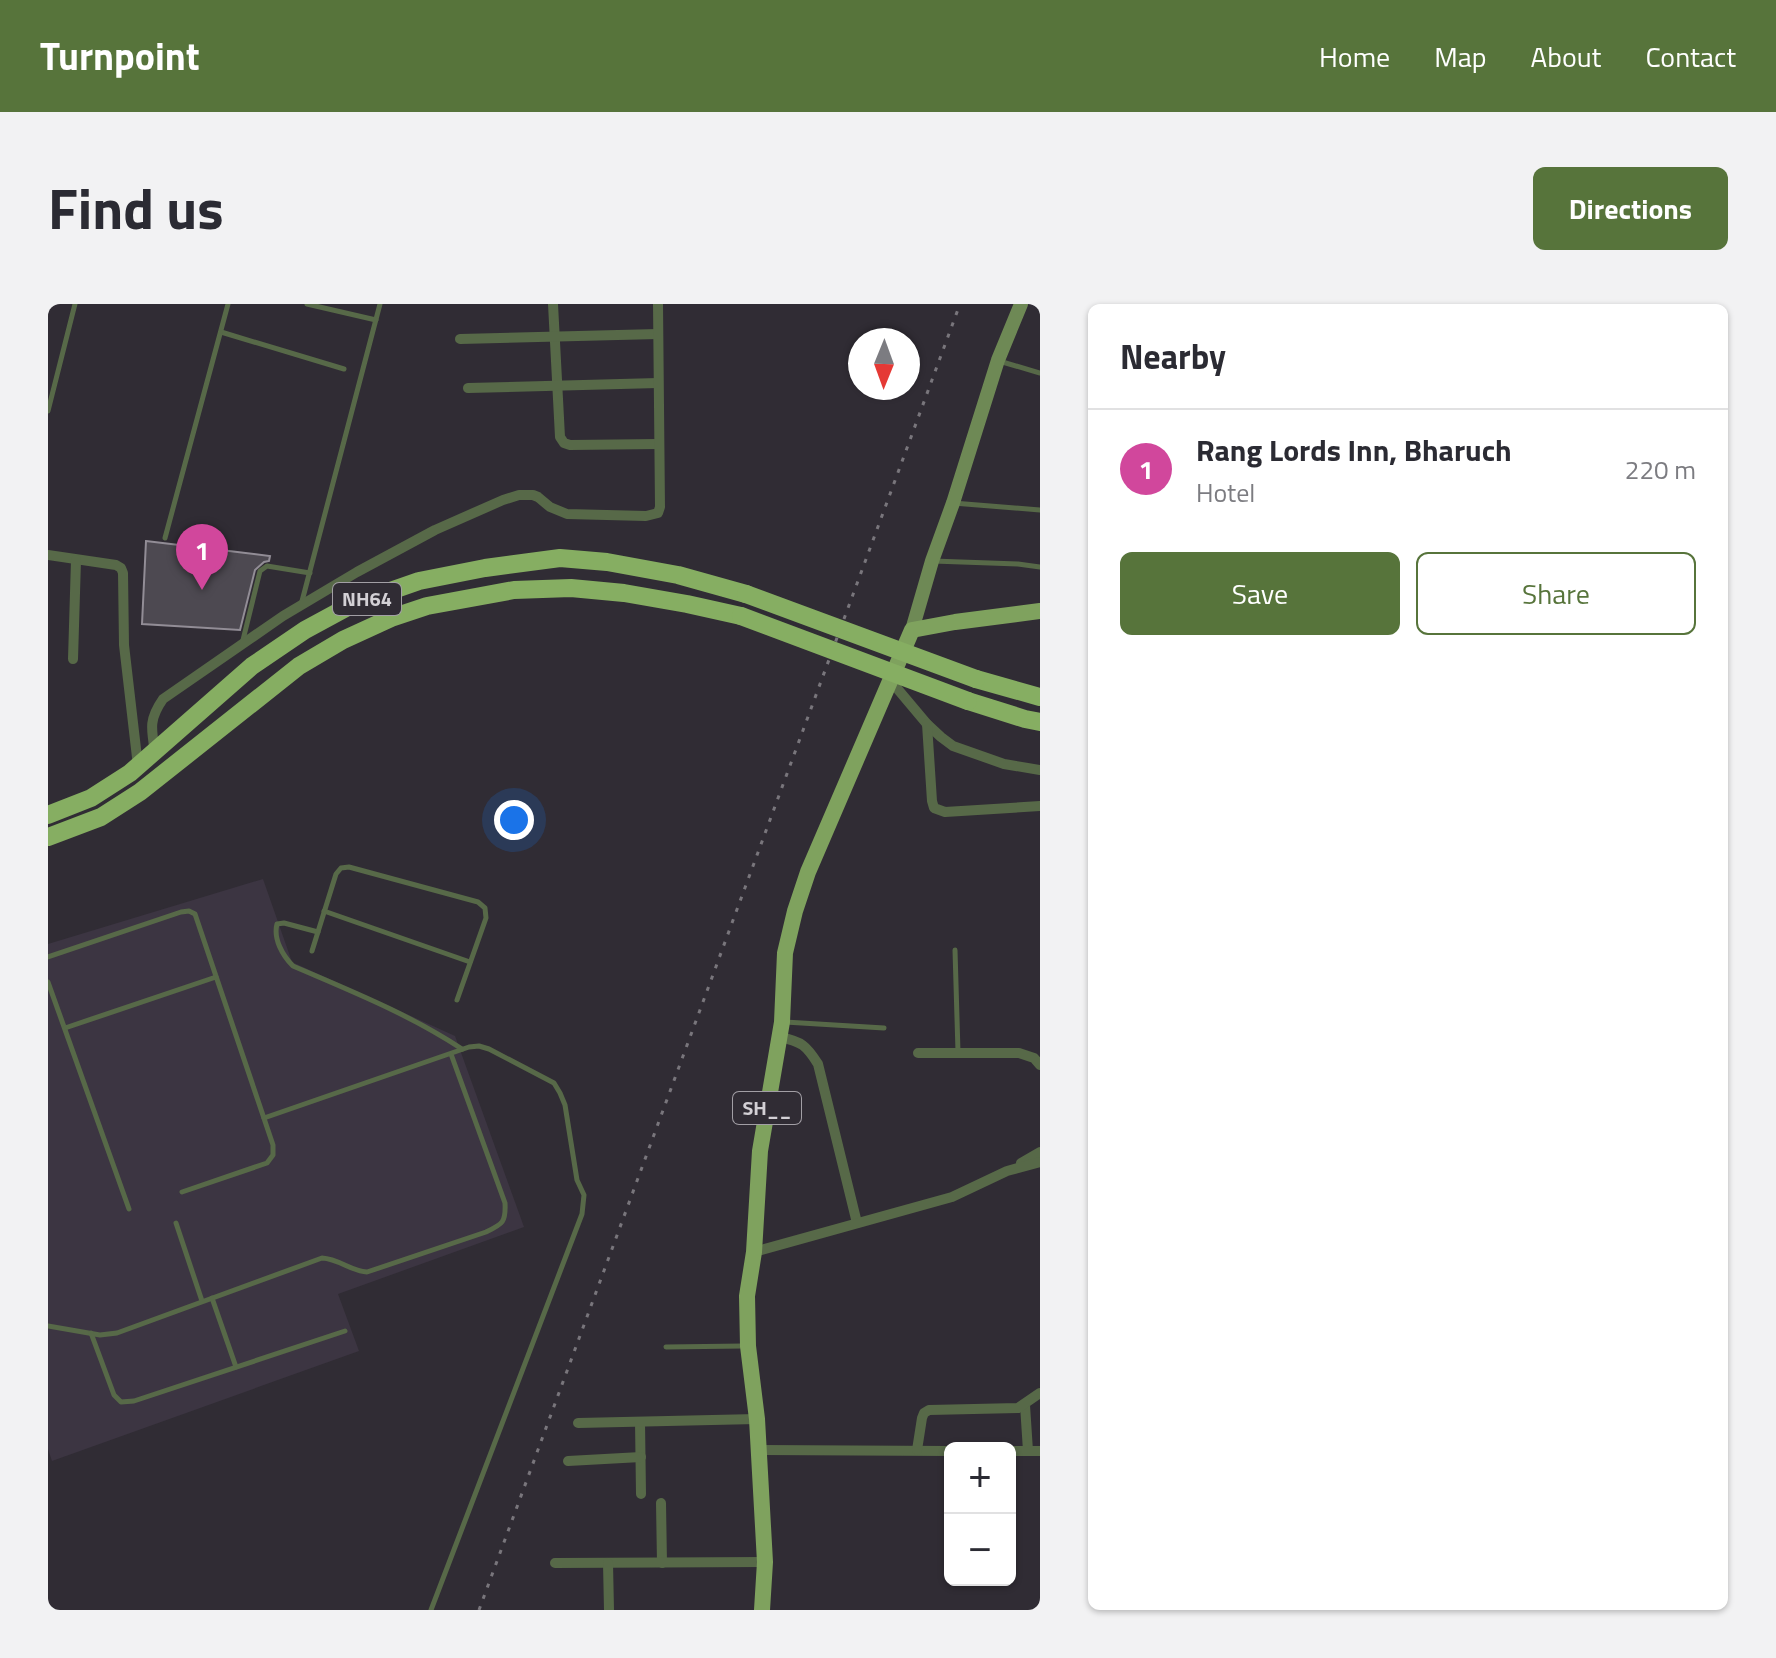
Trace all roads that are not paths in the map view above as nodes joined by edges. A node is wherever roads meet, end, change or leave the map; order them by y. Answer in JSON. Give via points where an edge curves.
{"nodes":[{"id":1,"x":75,"y":304,"type":"edge"},
{"id":2,"x":228,"y":304,"type":"edge"},
{"id":3,"x":307,"y":304,"type":"edge"},
{"id":4,"x":380,"y":304,"type":"edge"},
{"id":5,"x":553,"y":304,"type":"edge"},
{"id":6,"x":658,"y":304,"type":"edge"},
{"id":7,"x":1021,"y":304,"type":"edge"},
{"id":8,"x":376,"y":320,"type":"junction"},
{"id":9,"x":221,"y":332,"type":"junction"},
{"id":10,"x":658,"y":334,"type":"junction"},
{"id":11,"x":555,"y":336,"type":"junction"},
{"id":12,"x":460,"y":339,"type":"dead end"},
{"id":13,"x":998,"y":360,"type":"junction"},
{"id":14,"x":344,"y":369,"type":"dead end"},
{"id":15,"x":1040,"y":373,"type":"edge"},
{"id":16,"x":658,"y":383,"type":"junction"},
{"id":17,"x":557,"y":386,"type":"junction"},
{"id":18,"x":468,"y":388,"type":"dead end"},
{"id":19,"x":48,"y":411,"type":"edge"},
{"id":20,"x":659,"y":444,"type":"junction"},
{"id":21,"x":953,"y":503,"type":"junction"},
{"id":22,"x":1040,"y":510,"type":"edge"},
{"id":23,"x":165,"y":538,"type":"dead end"},
{"id":24,"x":48,"y":555,"type":"edge"},
{"id":25,"x":76,"y":560,"type":"junction"},
{"id":26,"x":932,"y":561,"type":"junction"},
{"id":27,"x":1040,"y":567,"type":"edge"},
{"id":28,"x":310,"y":573,"type":"junction"},
{"id":29,"x":301,"y":606,"type":"junction"},
{"id":30,"x":1040,"y":611,"type":"edge"},
{"id":31,"x":912,"y":630,"type":"junction"},
{"id":32,"x":242,"y":644,"type":"junction"},
{"id":33,"x":73,"y":659,"type":"dead end"},
{"id":34,"x":890,"y":680,"type":"junction"},
{"id":35,"x":1040,"y":697,"type":"edge"},
{"id":36,"x":1040,"y":722,"type":"edge"},
{"id":37,"x":927,"y":724,"type":"junction"},
{"id":38,"x":155,"y":752,"type":"junction"},
{"id":39,"x":138,"y":766,"type":"junction"},
{"id":40,"x":1040,"y":770,"type":"edge"},
{"id":41,"x":1040,"y":806,"type":"edge"},
{"id":42,"x":48,"y":815,"type":"edge"},
{"id":43,"x":48,"y":837,"type":"edge"},
{"id":44,"x":324,"y":911,"type":"junction"},
{"id":45,"x":318,"y":932,"type":"junction"},
{"id":46,"x":955,"y":950,"type":"dead end"},
{"id":47,"x":312,"y":951,"type":"dead end"},
{"id":48,"x":48,"y":957,"type":"edge"},
{"id":49,"x":470,"y":962,"type":"junction"},
{"id":50,"x":216,"y":977,"type":"junction"},
{"id":51,"x":48,"y":982,"type":"edge"},
{"id":52,"x":457,"y":1000,"type":"dead end"},
{"id":53,"x":65,"y":1028,"type":"junction"},
{"id":54,"x":884,"y":1028,"type":"dead end"},
{"id":55,"x":781,"y":1029,"type":"junction"},
{"id":56,"x":463,"y":1050,"type":"junction"},
{"id":57,"x":918,"y":1053,"type":"dead end"},
{"id":58,"x":958,"y":1053,"type":"junction"},
{"id":59,"x":451,"y":1054,"type":"junction"},
{"id":60,"x":1040,"y":1065,"type":"edge"},
{"id":61,"x":264,"y":1118,"type":"junction"},
{"id":62,"x":1040,"y":1152,"type":"edge"},
{"id":63,"x":1040,"y":1162,"type":"edge"},
{"id":64,"x":1007,"y":1171,"type":"junction"},
{"id":65,"x":182,"y":1192,"type":"dead end"},
{"id":66,"x":129,"y":1209,"type":"dead end"},
{"id":67,"x":176,"y":1223,"type":"dead end"},
{"id":68,"x":857,"y":1223,"type":"junction"},
{"id":69,"x":754,"y":1252,"type":"junction"},
{"id":70,"x":212,"y":1298,"type":"junction"},
{"id":71,"x":202,"y":1301,"type":"junction"},
{"id":72,"x":48,"y":1326,"type":"edge"},
{"id":73,"x":345,"y":1331,"type":"dead end"},
{"id":74,"x":91,"y":1333,"type":"junction"},
{"id":75,"x":748,"y":1346,"type":"junction"},
{"id":76,"x":666,"y":1347,"type":"dead end"},
{"id":77,"x":236,"y":1367,"type":"junction"},
{"id":78,"x":1040,"y":1393,"type":"edge"},
{"id":79,"x":1025,"y":1405,"type":"junction"},
{"id":80,"x":757,"y":1419,"type":"junction"},
{"id":81,"x":640,"y":1422,"type":"junction"},
{"id":82,"x":578,"y":1423,"type":"dead end"},
{"id":83,"x":759,"y":1450,"type":"junction"},
{"id":84,"x":917,"y":1450,"type":"junction"},
{"id":85,"x":944,"y":1451,"type":"edge"},
{"id":86,"x":1034,"y":1451,"type":"edge"},
{"id":87,"x":641,"y":1457,"type":"junction"},
{"id":88,"x":568,"y":1461,"type":"dead end"},
{"id":89,"x":641,"y":1494,"type":"dead end"},
{"id":90,"x":661,"y":1503,"type":"dead end"},
{"id":91,"x":765,"y":1562,"type":"junction"},
{"id":92,"x":555,"y":1563,"type":"dead end"},
{"id":93,"x":608,"y":1563,"type":"junction"},
{"id":94,"x":662,"y":1563,"type":"junction"},
{"id":95,"x":431,"y":1610,"type":"edge"},
{"id":96,"x":609,"y":1610,"type":"edge"},
{"id":97,"x":762,"y":1610,"type":"edge"}],
"edges":[{"from":1,"to":19,"type":"lane"},
{"from":2,"to":9,"type":"lane"},
{"from":3,"to":8,"type":"lane"},
{"from":4,"to":8,"type":"lane"},
{"from":5,"to":11,"type":"street"},
{"from":6,"to":10,"type":"street"},
{"from":7,"to":13,"type":"main road"},
{"from":8,"to":28,"type":"lane"},
{"from":9,"to":14,"type":"lane"},
{"from":9,"to":23,"type":"lane"},
{"from":10,"to":11,"type":"street"},
{"from":10,"to":16,"type":"street"},
{"from":11,"to":12,"type":"street"},
{"from":11,"to":17,"type":"street"},
{"from":13,"to":15,"type":"lane"},
{"from":13,"to":21,"type":"main road"},
{"from":16,"to":17,"type":"street"},
{"from":16,"to":20,"type":"street"},
{"from":17,"to":18,"type":"street"},
{"from":17,"to":20,"type":"street","via":[[564,443]]},
{"from":20,"to":29,"type":"street","via":[[658,513],[567,514],[538,497],[519,495],[435,530]]},
{"from":21,"to":22,"type":"lane"},
{"from":21,"to":26,"type":"main road"},
{"from":24,"to":25,"type":"street"},
{"from":25,"to":33,"type":"street"},
{"from":25,"to":39,"type":"street","via":[[116,565],[123,573],[124,645]]},
{"from":26,"to":27,"type":"lane"},
{"from":26,"to":31,"type":"main road"},
{"from":28,"to":29,"type":"lane"},
{"from":28,"to":32,"type":"lane","via":[[262,568]]},
{"from":29,"to":32,"type":"street"},
{"from":30,"to":31,"type":"main road"},
{"from":31,"to":34,"type":"main road","number":"SH__"},
{"from":32,"to":38,"type":"street","via":[[163,699],[153,713]]},
{"from":34,"to":37,"type":"street"},
{"from":34,"to":55,"type":"main road","number":"SH__","via":[[795,911],[785,953]]},
{"from":35,"to":38,"type":"highway","number":"NH64","bridge":true,"via":[[976,679],[746,594],[678,575],[560,558],[419,581],[353,604],[252,666]]},
{"from":36,"to":43,"type":"highway","number":"NH64","bridge":true,"via":[[968,701],[741,616],[624,593],[514,590],[427,606],[343,640],[299,666],[140,792],[101,817]]},
{"from":37,"to":40,"type":"street","via":[[953,746]]},
{"from":37,"to":41,"type":"street","via":[[934,808],[945,812]]},
{"from":38,"to":39,"type":"highway","number":"NH64"},
{"from":39,"to":42,"type":"highway","number":"NH64","via":[[91,798]]},
{"from":44,"to":45,"type":"lane"},
{"from":44,"to":49,"type":"lane"},
{"from":44,"to":49,"type":"lane","via":[[336,874],[349,867],[478,902],[486,918]]},
{"from":45,"to":47,"type":"lane"},
{"from":45,"to":56,"type":"lane","via":[[284,923],[275,931],[284,958],[293,966],[403,1015]]},
{"from":46,"to":58,"type":"lane"},
{"from":48,"to":50,"type":"lane","via":[[189,911],[195,914]]},
{"from":49,"to":52,"type":"lane"},
{"from":50,"to":53,"type":"lane"},
{"from":50,"to":61,"type":"lane"},
{"from":51,"to":53,"type":"lane"},
{"from":53,"to":66,"type":"lane"},
{"from":54,"to":55,"type":"lane"},
{"from":55,"to":68,"type":"street","via":[[808,1048],[818,1064]]},
{"from":55,"to":69,"type":"main road","number":"SH__","via":[[760,1151]]},
{"from":56,"to":59,"type":"lane"},
{"from":56,"to":95,"type":"lane","via":[[489,1049],[554,1083],[565,1105],[584,1207]]},
{"from":57,"to":58,"type":"street"},
{"from":58,"to":60,"type":"street","via":[[1019,1053]]},
{"from":59,"to":61,"type":"lane"},
{"from":59,"to":70,"type":"lane","via":[[505,1203],[506,1217],[499,1226],[367,1272],[322,1258]]},
{"from":61,"to":65,"type":"lane","via":[[273,1145],[267,1163]]},
{"from":62,"to":64,"type":"street"},
{"from":63,"to":64,"type":"street"},
{"from":64,"to":68,"type":"street","via":[[952,1197]]},
{"from":67,"to":71,"type":"lane"},
{"from":68,"to":69,"type":"street"},
{"from":69,"to":75,"type":"main road","number":"SH__","via":[[747,1296]]},
{"from":70,"to":71,"type":"lane"},
{"from":70,"to":77,"type":"lane"},
{"from":71,"to":74,"type":"lane","via":[[117,1333]]},
{"from":72,"to":74,"type":"lane"},
{"from":73,"to":77,"type":"lane"},
{"from":74,"to":77,"type":"lane","via":[[121,1402]]},
{"from":75,"to":76,"type":"lane"},
{"from":75,"to":80,"type":"main road","number":"SH__"},
{"from":78,"to":79,"type":"street"},
{"from":79,"to":84,"type":"street","via":[[929,1410],[922,1418]]},
{"from":79,"to":86,"type":"street"},
{"from":80,"to":81,"type":"street"},
{"from":80,"to":83,"type":"main road","number":"SH__"},
{"from":81,"to":82,"type":"street"},
{"from":81,"to":87,"type":"street"},
{"from":83,"to":84,"type":"street"},
{"from":83,"to":91,"type":"main road","number":"SH__"},
{"from":84,"to":85,"type":"street"},
{"from":87,"to":88,"type":"street"},
{"from":87,"to":89,"type":"street"},
{"from":90,"to":94,"type":"street"},
{"from":91,"to":94,"type":"street"},
{"from":91,"to":97,"type":"main road","number":"SH__"},
{"from":92,"to":93,"type":"street"},
{"from":93,"to":94,"type":"street"},
{"from":93,"to":96,"type":"street"}]}
